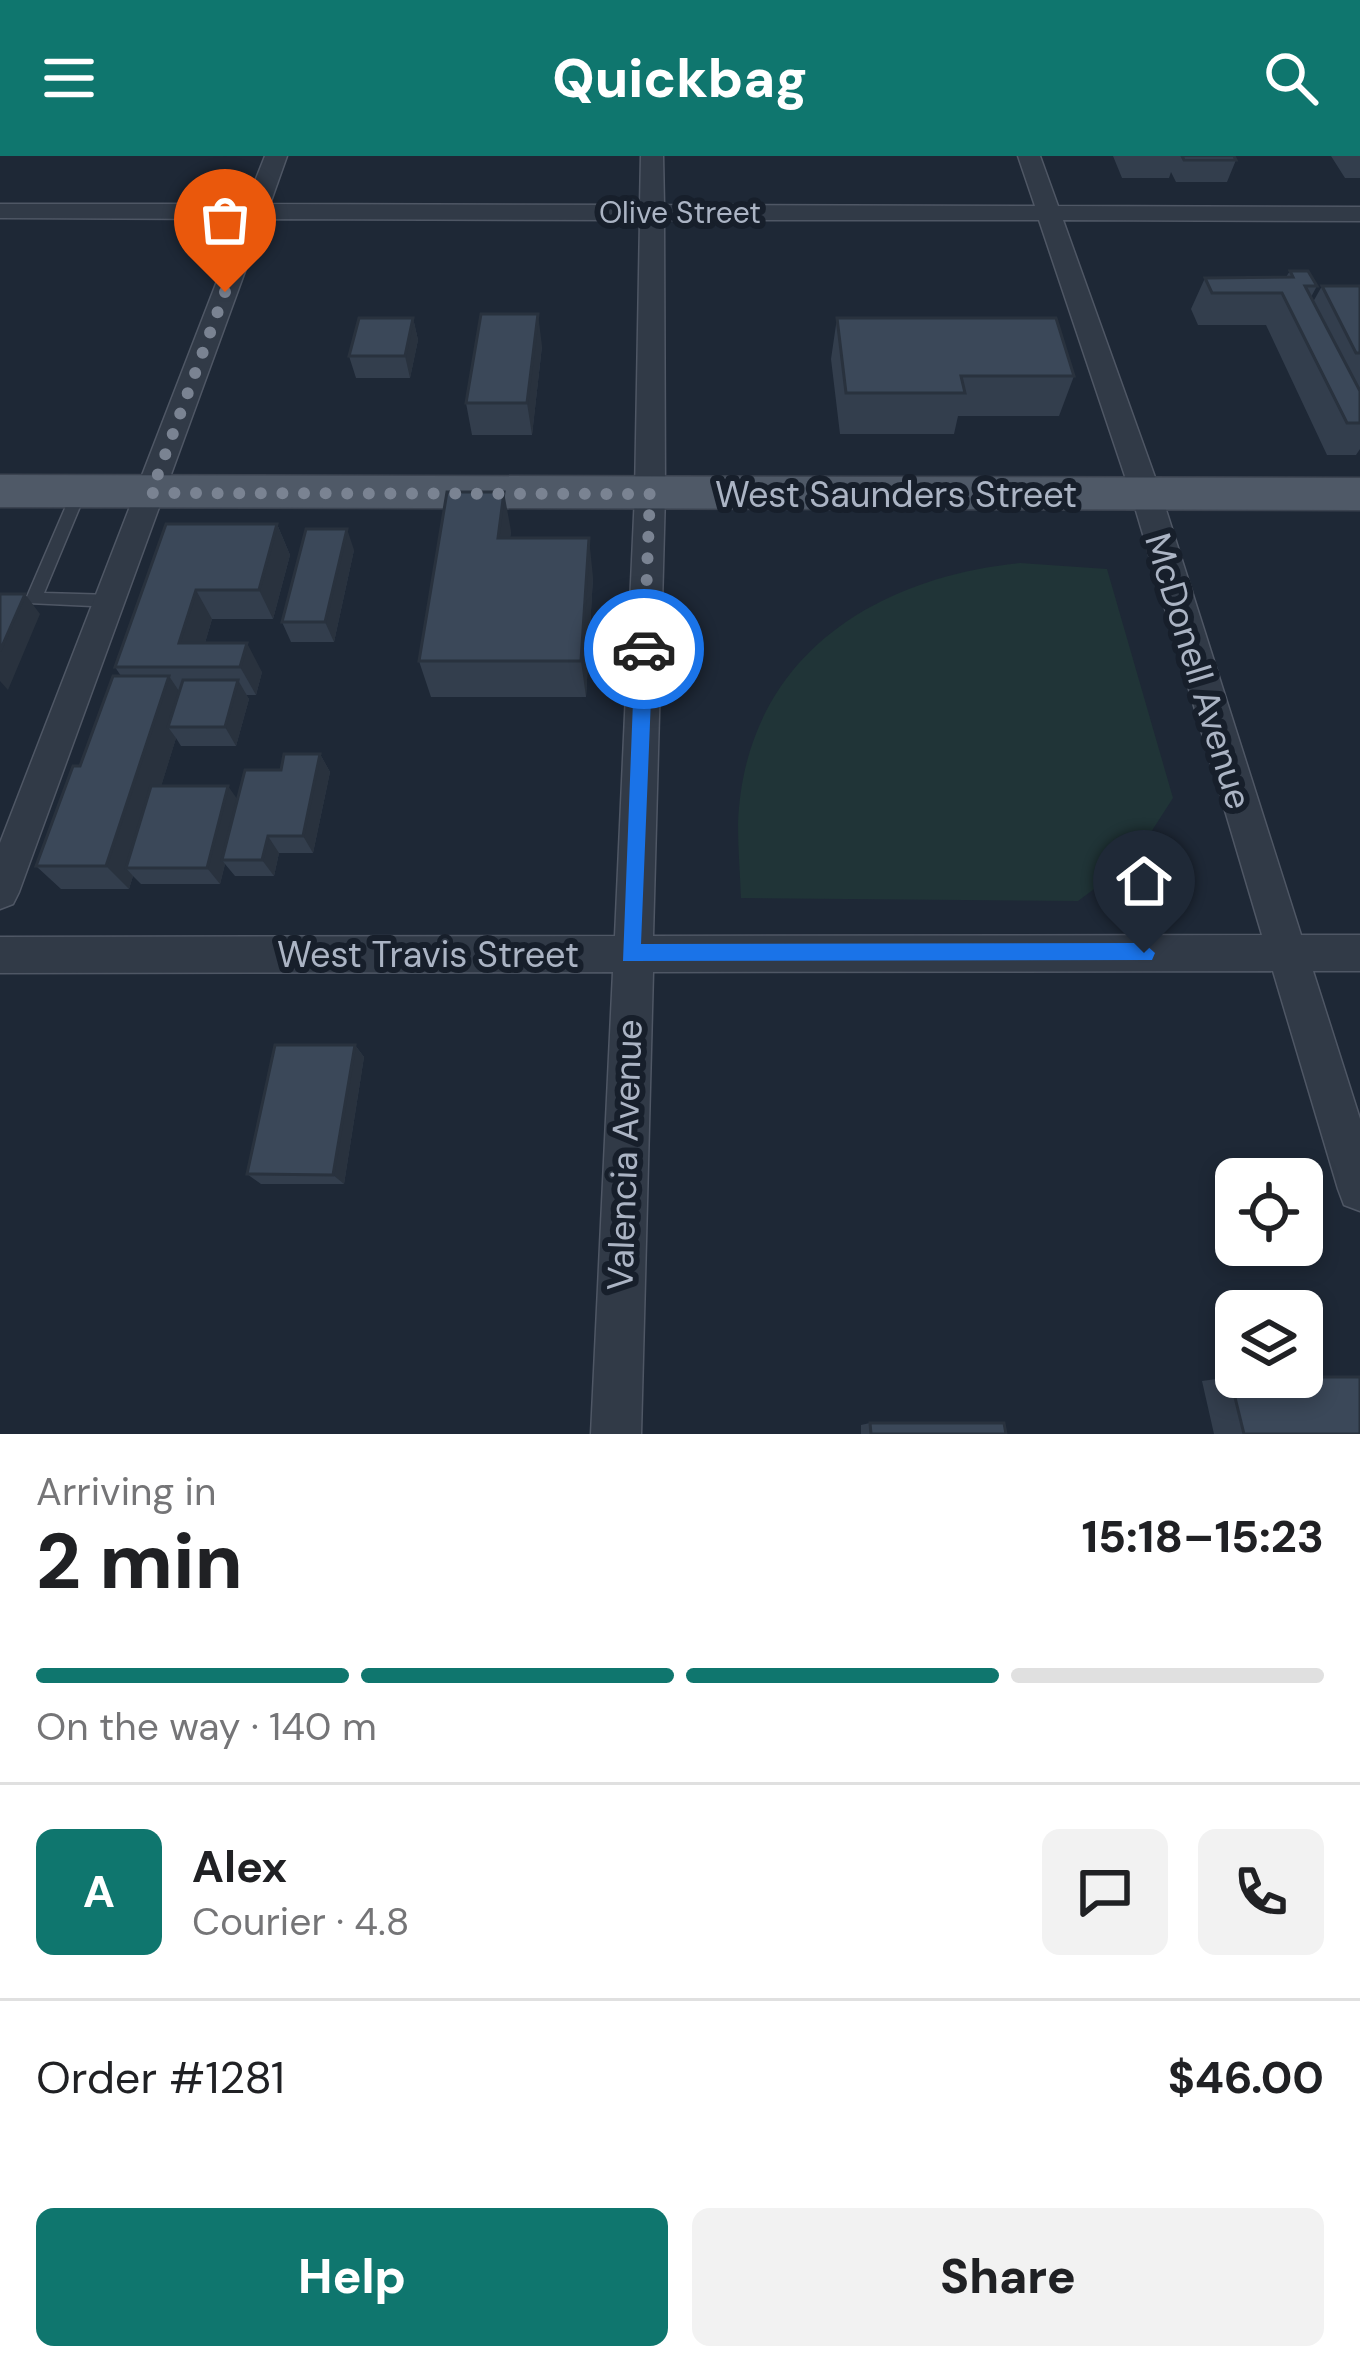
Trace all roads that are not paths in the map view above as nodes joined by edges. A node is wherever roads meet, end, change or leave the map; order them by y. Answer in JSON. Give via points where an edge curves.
{"nodes":[{"id":1,"x":276,"y":156,"type":"edge"},
{"id":2,"x":652,"y":156,"type":"edge"},
{"id":3,"x":1029,"y":156,"type":"edge"},
{"id":4,"x":0,"y":212,"type":"edge"},
{"id":5,"x":254,"y":212,"type":"junction"},
{"id":6,"x":651,"y":213,"type":"junction"},
{"id":7,"x":1047,"y":213,"type":"junction"},
{"id":8,"x":1360,"y":214,"type":"edge"},
{"id":9,"x":79,"y":492,"type":"junction"},
{"id":10,"x":151,"y":493,"type":"junction"},
{"id":11,"x":650,"y":494,"type":"junction"},
{"id":12,"x":1146,"y":494,"type":"junction"},
{"id":13,"x":1360,"y":494,"type":"edge"},
{"id":14,"x":2,"y":496,"type":"edge"},
{"id":15,"x":113,"y":601,"type":"junction"},
{"id":16,"x":0,"y":892,"type":"edge"},
{"id":17,"x":1284,"y":953,"type":"junction"},
{"id":18,"x":1360,"y":953,"type":"edge"},
{"id":19,"x":630,"y":954,"type":"junction"},
{"id":20,"x":0,"y":955,"type":"edge"},
{"id":21,"x":1360,"y":1189,"type":"edge"},
{"id":22,"x":616,"y":1434,"type":"edge"}],
"edges":[{"from":1,"to":5,"type":"street"},
{"from":2,"to":6,"type":"street","name":"Valencia Avenue"},
{"from":3,"to":7,"type":"street","name":"McDonell Avenue"},
{"from":4,"to":5,"type":"street","name":"Olive Street"},
{"from":5,"to":6,"type":"street","name":"Olive Street"},
{"from":5,"to":10,"type":"street"},
{"from":6,"to":7,"type":"street","name":"Olive Street"},
{"from":6,"to":11,"type":"street","name":"Valencia Avenue"},
{"from":7,"to":8,"type":"street","name":"Olive Street"},
{"from":7,"to":12,"type":"street","name":"McDonell Avenue"},
{"from":9,"to":10,"type":"main road","name":"West Saunders Street"},
{"from":9,"to":14,"type":"main road","name":"West Saunders Street"},
{"from":9,"to":15,"type":"lane","via":[[34,598]]},
{"from":10,"to":11,"type":"main road","name":"West Saunders Street"},
{"from":10,"to":15,"type":"street"},
{"from":11,"to":12,"type":"main road","name":"West Saunders Street"},
{"from":11,"to":19,"type":"street","name":"Valencia Avenue"},
{"from":12,"to":13,"type":"main road","name":"West Saunders Street"},
{"from":12,"to":17,"type":"street","name":"McDonell Avenue"},
{"from":15,"to":16,"type":"street"},
{"from":17,"to":18,"type":"street","name":"West Travis Street"},
{"from":17,"to":19,"type":"street","name":"West Travis Street"},
{"from":17,"to":21,"type":"street","name":"McDonell Avenue"},
{"from":19,"to":20,"type":"street","name":"West Travis Street"},
{"from":19,"to":22,"type":"street","name":"Valencia Avenue"}]}
